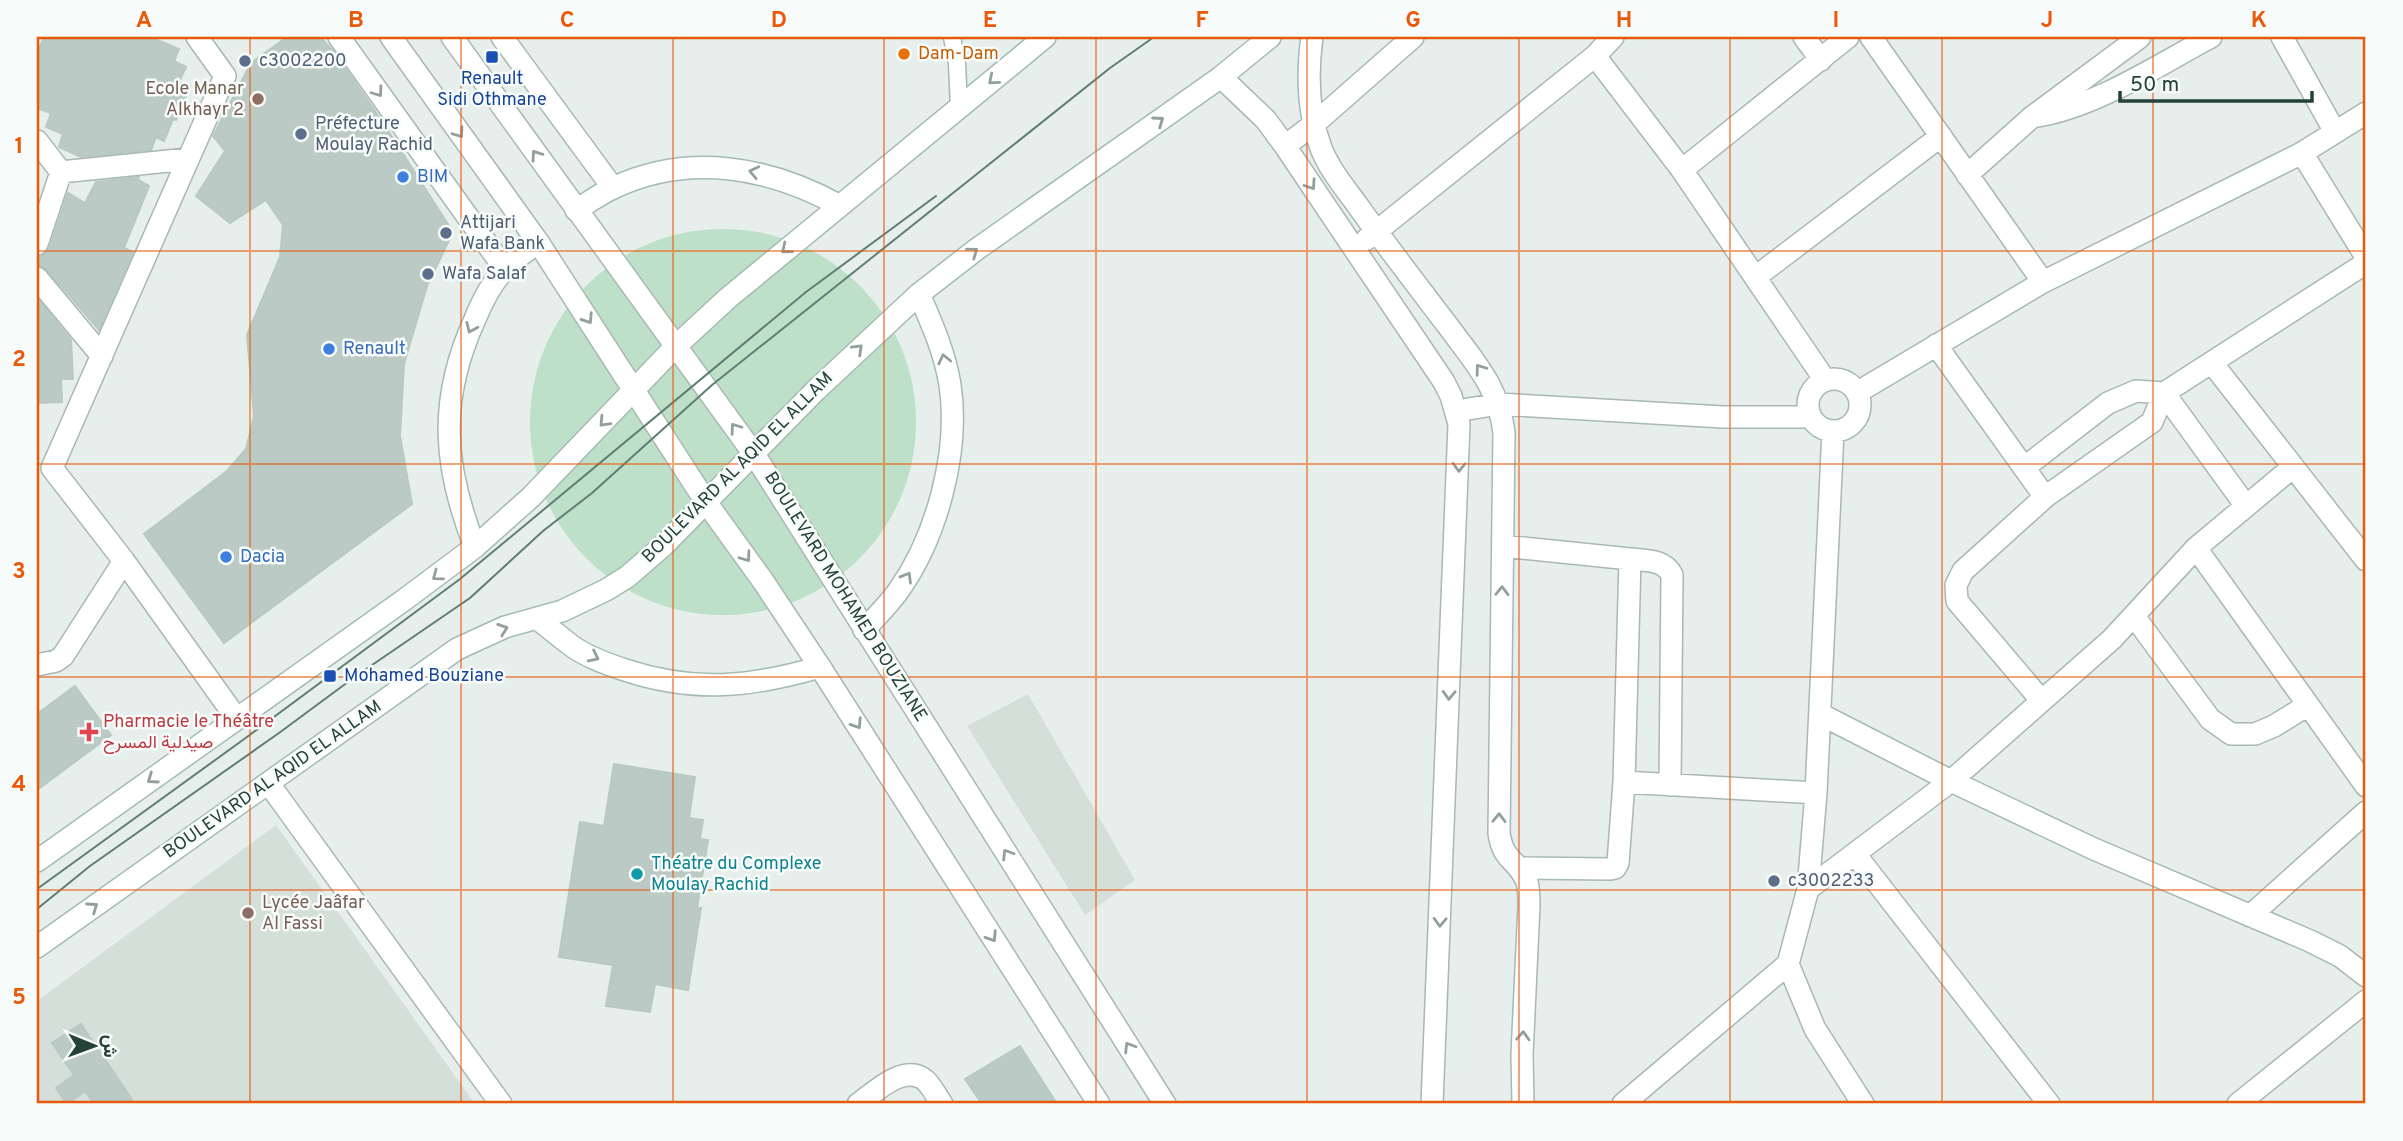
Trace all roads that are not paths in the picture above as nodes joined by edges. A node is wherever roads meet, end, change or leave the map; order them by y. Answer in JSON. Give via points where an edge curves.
{"nodes":[{"id":1,"x":197,"y":37,"type":"edge"},
{"id":2,"x":339,"y":37,"type":"edge"},
{"id":3,"x":391,"y":37,"type":"edge"},
{"id":4,"x":452,"y":37,"type":"edge"},
{"id":5,"x":502,"y":37,"type":"edge"},
{"id":6,"x":952,"y":37,"type":"edge"},
{"id":7,"x":1045,"y":37,"type":"edge"},
{"id":8,"x":1270,"y":37,"type":"edge"},
{"id":9,"x":1312,"y":37,"type":"edge"},
{"id":10,"x":1413,"y":37,"type":"edge"},
{"id":11,"x":1613,"y":37,"type":"edge"},
{"id":12,"x":1804,"y":37,"type":"edge"},
{"id":13,"x":1848,"y":37,"type":"edge"},
{"id":14,"x":1871,"y":37,"type":"edge"},
{"id":15,"x":2140,"y":37,"type":"edge"},
{"id":16,"x":2211,"y":37,"type":"edge"},
{"id":17,"x":2283,"y":37,"type":"edge"},
{"id":18,"x":1595,"y":56,"type":"junction"},
{"id":19,"x":1821,"y":60,"type":"junction"},
{"id":20,"x":1221,"y":77,"type":"junction"},
{"id":21,"x":959,"y":108,"type":"junction"},
{"id":22,"x":2366,"y":113,"type":"edge"},
{"id":23,"x":2032,"y":117,"type":"junction"},
{"id":24,"x":1314,"y":124,"type":"junction"},
{"id":25,"x":2335,"y":132,"type":"junction"},
{"id":26,"x":1941,"y":136,"type":"junction"},
{"id":27,"x":37,"y":142,"type":"edge"},
{"id":28,"x":1285,"y":146,"type":"junction"},
{"id":29,"x":2302,"y":153,"type":"junction"},
{"id":30,"x":188,"y":159,"type":"junction"},
{"id":31,"x":1682,"y":170,"type":"junction"},
{"id":32,"x":61,"y":172,"type":"junction"},
{"id":33,"x":1968,"y":175,"type":"junction"},
{"id":34,"x":612,"y":188,"type":"junction"},
{"id":35,"x":840,"y":206,"type":"junction"},
{"id":36,"x":576,"y":210,"type":"junction"},
{"id":37,"x":1377,"y":232,"type":"junction"},
{"id":38,"x":538,"y":242,"type":"junction"},
{"id":39,"x":37,"y":244,"type":"edge"},
{"id":40,"x":1354,"y":248,"type":"junction"},
{"id":41,"x":2366,"y":257,"type":"edge"},
{"id":42,"x":2366,"y":263,"type":"edge"},
{"id":43,"x":505,"y":269,"type":"junction"},
{"id":44,"x":1757,"y":276,"type":"junction"},
{"id":45,"x":37,"y":278,"type":"edge"},
{"id":46,"x":2043,"y":282,"type":"junction"},
{"id":47,"x":919,"y":294,"type":"junction"},
{"id":48,"x":1936,"y":345,"type":"junction"},
{"id":49,"x":675,"y":347,"type":"junction"},
{"id":50,"x":102,"y":356,"type":"junction"},
{"id":51,"x":2212,"y":363,"type":"junction"},
{"id":52,"x":1825,"y":380,"type":"junction"},
{"id":53,"x":634,"y":390,"type":"junction"},
{"id":54,"x":1858,"y":392,"type":"junction"},
{"id":55,"x":2164,"y":393,"type":"junction"},
{"id":56,"x":1499,"y":404,"type":"junction"},
{"id":57,"x":1456,"y":411,"type":"junction"},
{"id":58,"x":1811,"y":417,"type":"junction"},
{"id":59,"x":1833,"y":431,"type":"junction"},
{"id":60,"x":754,"y":454,"type":"junction"},
{"id":61,"x":2025,"y":467,"type":"junction"},
{"id":62,"x":2293,"y":467,"type":"junction"},
{"id":63,"x":45,"y":469,"type":"edge"},
{"id":64,"x":2045,"y":496,"type":"junction"},
{"id":65,"x":706,"y":502,"type":"junction"},
{"id":66,"x":2246,"y":506,"type":"junction"},
{"id":67,"x":1503,"y":546,"type":"junction"},
{"id":68,"x":2362,"y":546,"type":"edge"},
{"id":69,"x":475,"y":547,"type":"junction"},
{"id":70,"x":2196,"y":548,"type":"junction"},
{"id":71,"x":1630,"y":559,"type":"junction"},
{"id":72,"x":124,"y":561,"type":"junction"},
{"id":73,"x":2134,"y":615,"type":"junction"},
{"id":74,"x":538,"y":619,"type":"junction"},
{"id":75,"x":864,"y":630,"type":"junction"},
{"id":76,"x":37,"y":665,"type":"edge"},
{"id":77,"x":820,"y":667,"type":"junction"},
{"id":78,"x":2041,"y":699,"type":"junction"},
{"id":79,"x":2308,"y":705,"type":"junction"},
{"id":80,"x":1819,"y":714,"type":"junction"},
{"id":81,"x":237,"y":719,"type":"junction"},
{"id":82,"x":1951,"y":781,"type":"junction"},
{"id":83,"x":1624,"y":782,"type":"junction"},
{"id":84,"x":269,"y":784,"type":"junction"},
{"id":85,"x":1670,"y":785,"type":"junction"},
{"id":86,"x":2366,"y":786,"type":"edge"},
{"id":87,"x":1816,"y":793,"type":"junction"},
{"id":88,"x":2366,"y":812,"type":"edge"},
{"id":89,"x":1856,"y":854,"type":"junction"},
{"id":90,"x":37,"y":861,"type":"edge"},
{"id":91,"x":1520,"y":868,"type":"junction"},
{"id":92,"x":1808,"y":889,"type":"junction"},
{"id":93,"x":2250,"y":916,"type":"junction"},
{"id":94,"x":37,"y":947,"type":"edge"},
{"id":95,"x":1788,"y":964,"type":"junction"},
{"id":96,"x":2366,"y":976,"type":"edge"},
{"id":97,"x":2366,"y":1001,"type":"edge"},
{"id":98,"x":501,"y":1104,"type":"edge"},
{"id":99,"x":859,"y":1104,"type":"edge"},
{"id":100,"x":942,"y":1104,"type":"edge"},
{"id":101,"x":1100,"y":1104,"type":"edge"},
{"id":102,"x":1166,"y":1104,"type":"edge"},
{"id":103,"x":1432,"y":1104,"type":"edge"},
{"id":104,"x":1523,"y":1104,"type":"edge"},
{"id":105,"x":1624,"y":1104,"type":"edge"},
{"id":106,"x":1863,"y":1104,"type":"edge"},
{"id":107,"x":2049,"y":1104,"type":"edge"},
{"id":108,"x":2238,"y":1104,"type":"edge"}],
"edges":[{"from":1,"to":30,"type":"street","via":[[225,76]]},
{"from":2,"to":43,"type":"street","one_way":true},
{"from":3,"to":38,"type":"street","one_way":true},
{"from":36,"to":4,"type":"street","name":"BOULEVARD MOHAMED BOUZIANE","one_way":true},
{"from":5,"to":34,"type":"street"},
{"from":6,"to":21,"type":"lane"},
{"from":7,"to":21,"type":"street","one_way":true},
{"from":8,"to":20,"type":"street","name":"BOULEVARD AL AQID EL ALLAM"},
{"from":9,"to":24,"type":"street","via":[[1309,59]]},
{"from":10,"to":24,"type":"street"},
{"from":11,"to":18,"type":"street"},
{"from":12,"to":19,"type":"street"},
{"from":13,"to":19,"type":"street"},
{"from":14,"to":26,"type":"street"},
{"from":15,"to":23,"type":"street"},
{"from":16,"to":23,"type":"street","via":[[2085,103]]},
{"from":17,"to":25,"type":"street"},
{"from":18,"to":31,"type":"street"},
{"from":18,"to":37,"type":"street"},
{"from":19,"to":31,"type":"street"},
{"from":20,"to":28,"type":"street","via":[[1266,120]]},
{"from":47,"to":20,"type":"street","name":"BOULEVARD AL AQID EL ALLAM","one_way":true},
{"from":21,"to":35,"type":"street"},
{"from":22,"to":25,"type":"street"},
{"from":23,"to":33,"type":"street"},
{"from":24,"to":28,"type":"street"},
{"from":24,"to":37,"type":"street","via":[[1332,170]]},
{"from":25,"to":29,"type":"street"},
{"from":26,"to":33,"type":"street"},
{"from":26,"to":44,"type":"street"},
{"from":27,"to":32,"type":"street"},
{"from":28,"to":40,"type":"street","one_way":true},
{"from":29,"to":41,"type":"street"},
{"from":29,"to":46,"type":"street"},
{"from":30,"to":32,"type":"street"},
{"from":30,"to":50,"type":"street"},
{"from":31,"to":44,"type":"street"},
{"from":32,"to":39,"type":"street"},
{"from":33,"to":46,"type":"street"},
{"from":35,"to":34,"type":"street","one_way":true,"via":[[779,178],[711,167],[644,177]]},
{"from":34,"to":36,"type":"street"},
{"from":35,"to":49,"type":"street","one_way":true},
{"from":36,"to":49,"type":"street","name":"BOULEVARD MOHAMED BOUZIANE"},
{"from":37,"to":40,"type":"street"},
{"from":56,"to":37,"type":"street","one_way":true,"via":[[1486,376]]},
{"from":38,"to":43,"type":"street"},
{"from":38,"to":53,"type":"street","one_way":true},
{"from":40,"to":57,"type":"street","via":[[1444,382]]},
{"from":42,"to":51,"type":"street"},
{"from":43,"to":69,"type":"street","one_way":true,"via":[[481,304],[453,383],[451,467]]},
{"from":44,"to":52,"type":"street"},
{"from":45,"to":50,"type":"street"},
{"from":46,"to":48,"type":"street"},
{"from":60,"to":47,"type":"street","name":"BOULEVARD AL AQID EL ALLAM","one_way":true},
{"from":75,"to":47,"type":"street","one_way":true,"via":[[899,590],[923,551],[948,468],[950,386],[941,346]]},
{"from":48,"to":54,"type":"street"},
{"from":48,"to":61,"type":"street"},
{"from":49,"to":53,"type":"street"},
{"from":60,"to":49,"type":"street","name":"BOULEVARD MOHAMED BOUZIANE","one_way":true},
{"from":50,"to":63,"type":"street"},
{"from":51,"to":55,"type":"street"},
{"from":51,"to":62,"type":"street"},
{"from":52,"to":54,"type":"street","via":[[1844,380]]},
{"from":52,"to":58,"type":"street","via":[[1810,395]]},
{"from":53,"to":65,"type":"street"},
{"from":53,"to":69,"type":"street","one_way":true,"via":[[540,488]]},
{"from":54,"to":59,"type":"street","via":[[1857,418]]},
{"from":55,"to":61,"type":"street","via":[[2136,391],[2108,403]]},
{"from":55,"to":64,"type":"street","via":[[2152,422]]},
{"from":55,"to":66,"type":"street"},
{"from":56,"to":57,"type":"street"},
{"from":56,"to":58,"type":"street","via":[[1723,417]]},
{"from":56,"to":67,"type":"street","via":[[1504,433]]},
{"from":57,"to":103,"type":"street","one_way":true,"via":[[1460,438]]},
{"from":58,"to":59,"type":"street"},
{"from":59,"to":80,"type":"street"},
{"from":60,"to":65,"type":"street","name":"BOULEVARD AL AQID EL ALLAM"},
{"from":60,"to":75,"type":"street","name":"BOULEVARD MOHAMED BOUZIANE"},
{"from":61,"to":64,"type":"street"},
{"from":62,"to":66,"type":"street"},
{"from":62,"to":68,"type":"street"},
{"from":63,"to":72,"type":"street"},
{"from":64,"to":78,"type":"street","via":[[1963,572],[1956,585],[1958,601]]},
{"from":65,"to":74,"type":"street","name":"BOULEVARD AL AQID EL ALLAM","via":[[627,577],[584,602]]},
{"from":65,"to":77,"type":"street","one_way":true},
{"from":66,"to":70,"type":"street"},
{"from":67,"to":71,"type":"street"},
{"from":91,"to":67,"type":"street","one_way":true,"via":[[1504,854],[1499,833]]},
{"from":69,"to":81,"type":"street","one_way":true},
{"from":70,"to":73,"type":"street"},
{"from":70,"to":79,"type":"street"},
{"from":71,"to":83,"type":"street"},
{"from":71,"to":85,"type":"street","via":[[1662,563],[1672,575]]},
{"from":72,"to":76,"type":"street","via":[[63,656]]},
{"from":72,"to":81,"type":"street"},
{"from":73,"to":78,"type":"street"},
{"from":73,"to":79,"type":"street","via":[[2210,719],[2231,734],[2255,734]]},
{"from":74,"to":77,"type":"street","one_way":true,"via":[[573,647],[611,666],[651,678],[734,686]]},
{"from":84,"to":74,"type":"street","name":"BOULEVARD AL AQID EL ALLAM","one_way":true,"via":[[457,649],[505,627]]},
{"from":102,"to":75,"type":"street","name":"BOULEVARD MOHAMED BOUZIANE","one_way":true},
{"from":77,"to":101,"type":"street","one_way":true},
{"from":78,"to":82,"type":"street"},
{"from":79,"to":86,"type":"street"},
{"from":80,"to":82,"type":"street"},
{"from":80,"to":87,"type":"street"},
{"from":81,"to":90,"type":"street","one_way":true},
{"from":82,"to":89,"type":"street"},
{"from":82,"to":93,"type":"street"},
{"from":83,"to":85,"type":"street"},
{"from":83,"to":91,"type":"street","via":[[1615,868]]},
{"from":94,"to":84,"type":"street","name":"BOULEVARD AL AQID EL ALLAM","one_way":true},
{"from":84,"to":98,"type":"street"},
{"from":85,"to":87,"type":"street"},
{"from":87,"to":92,"type":"street"},
{"from":88,"to":93,"type":"street"},
{"from":89,"to":92,"type":"street"},
{"from":89,"to":107,"type":"street"},
{"from":104,"to":91,"type":"street","one_way":true,"via":[[1529,905],[1528,884]]},
{"from":92,"to":95,"type":"street"},
{"from":93,"to":96,"type":"street","via":[[2340,956]]},
{"from":95,"to":105,"type":"street"},
{"from":95,"to":106,"type":"street","via":[[1815,1029]]},
{"from":97,"to":108,"type":"street"},
{"from":99,"to":100,"type":"street","via":[[893,1079],[914,1076],[925,1080]]}]}
